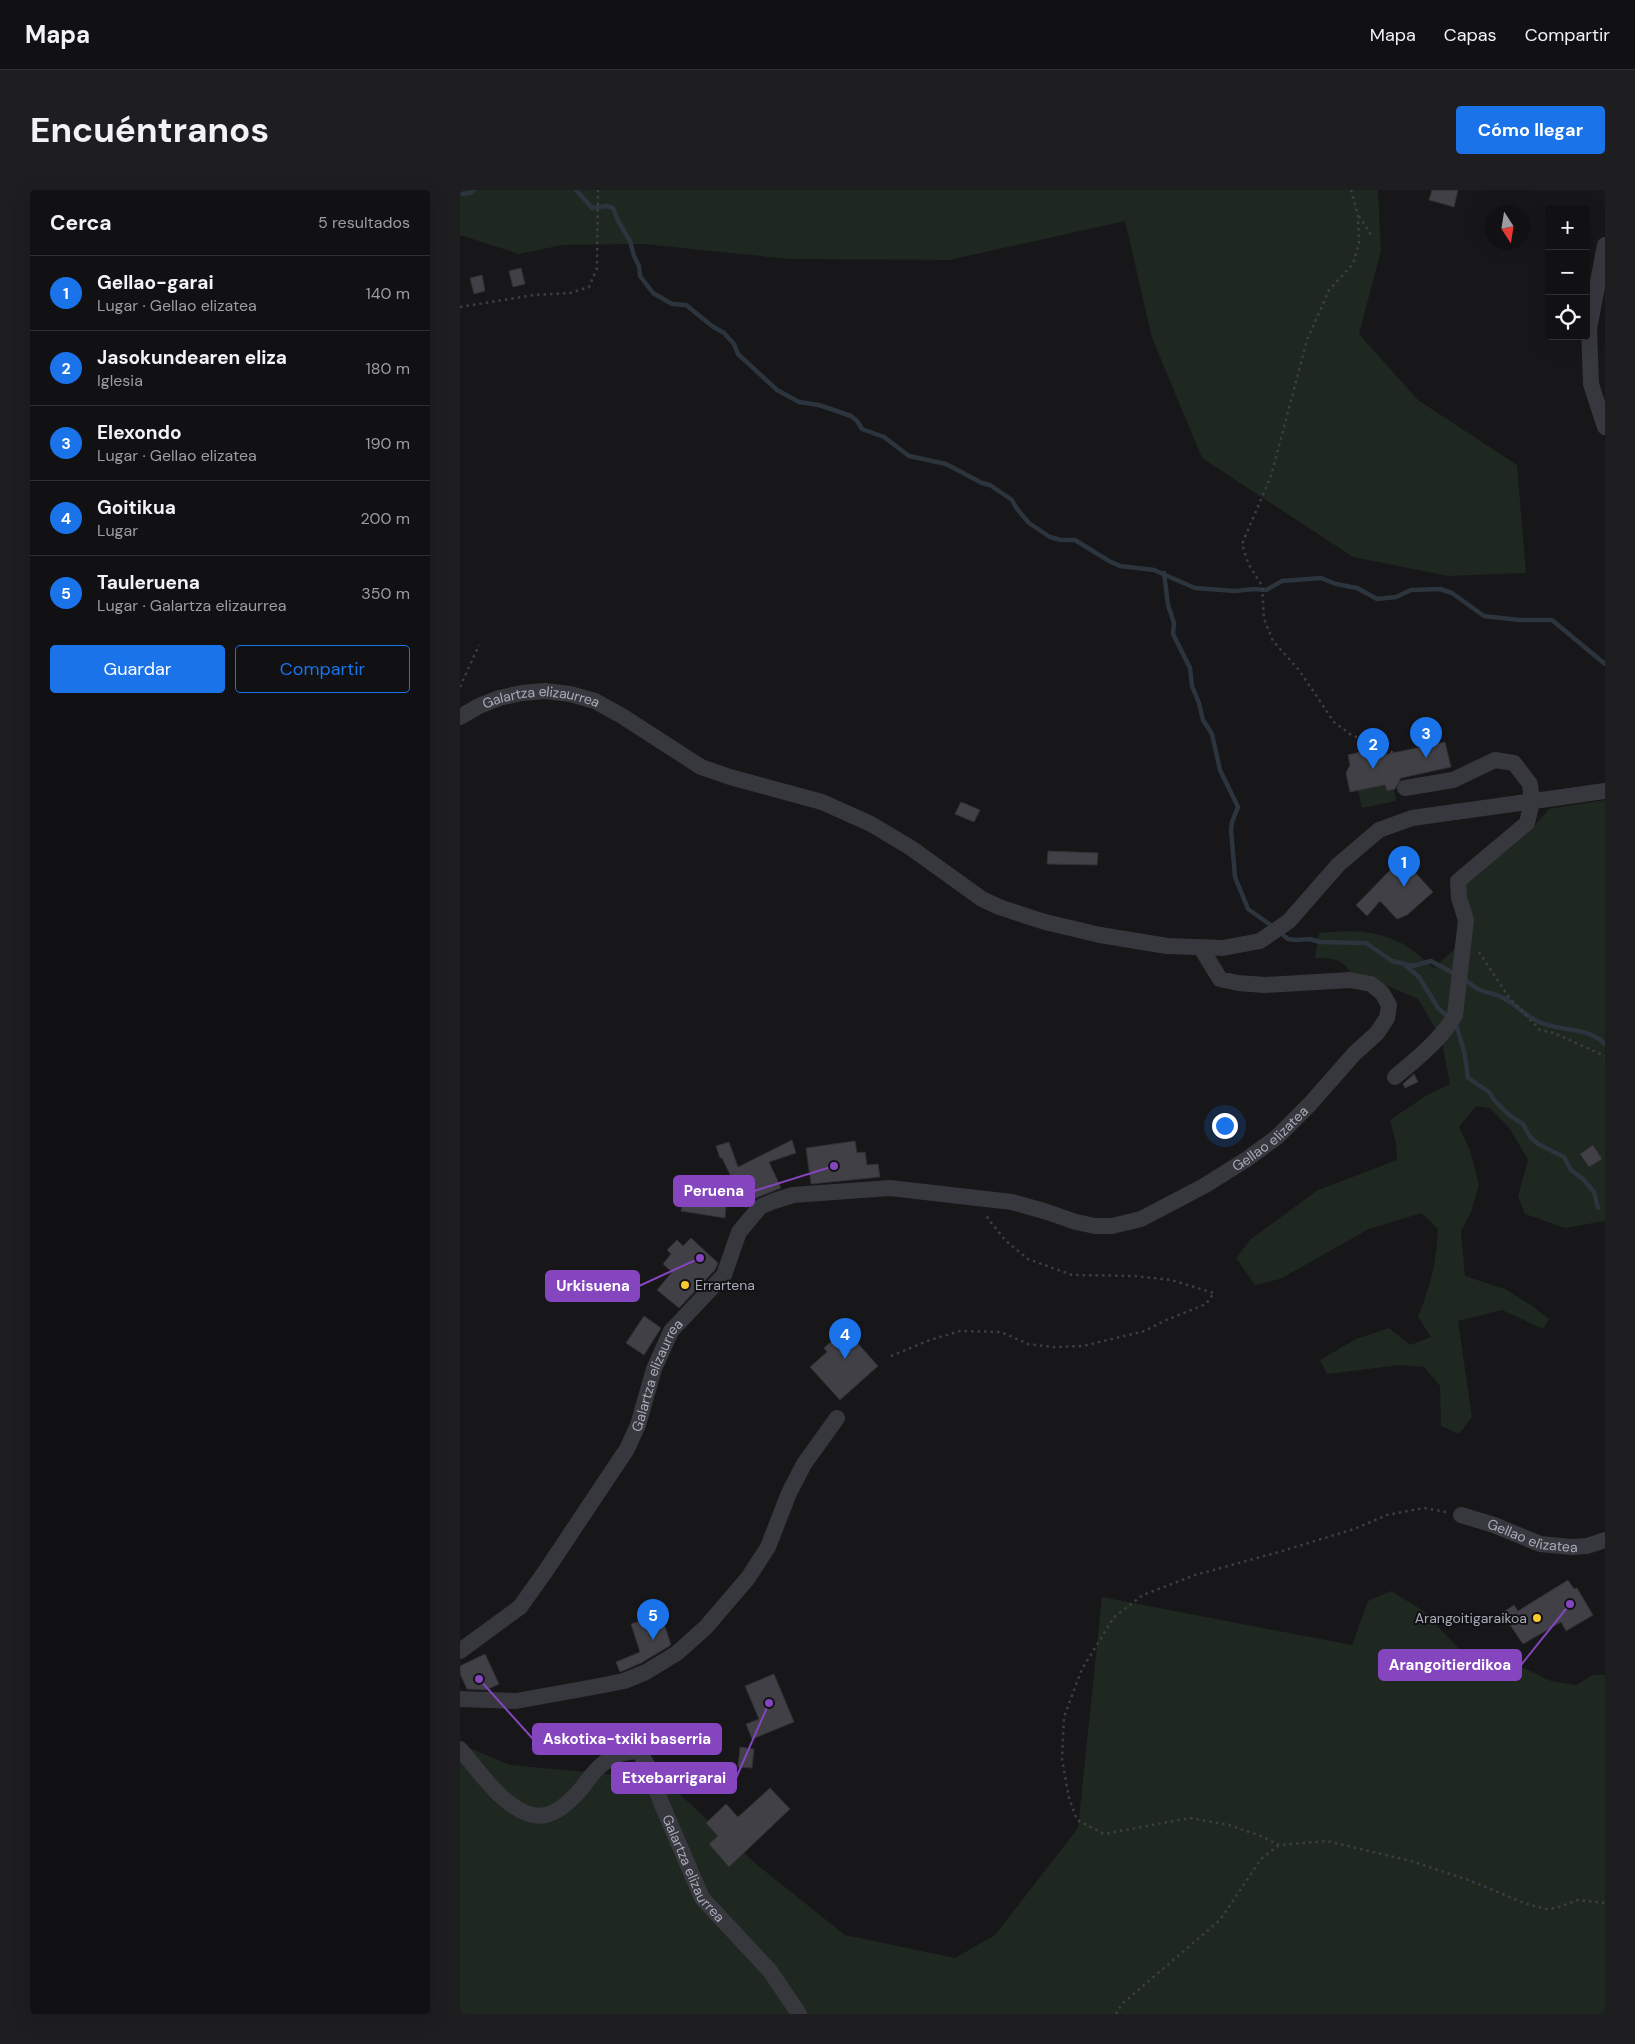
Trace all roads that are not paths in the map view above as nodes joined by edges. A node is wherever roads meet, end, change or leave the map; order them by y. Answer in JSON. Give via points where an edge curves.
{"nodes":[{"id":1,"x":1605,"y":245,"type":"edge"},
{"id":2,"x":1605,"y":427,"type":"edge"},
{"id":3,"x":460,"y":717,"type":"edge"},
{"id":4,"x":1406,"y":788,"type":"road end"},
{"id":5,"x":1605,"y":791,"type":"edge"},
{"id":6,"x":1532,"y":802,"type":"junction"},
{"id":7,"x":1201,"y":948,"type":"junction"},
{"id":8,"x":1395,"y":1077,"type":"dead end"},
{"id":9,"x":900,"y":1189,"type":"joint"},
{"id":10,"x":837,"y":1418,"type":"dead end"},
{"id":11,"x":1461,"y":1515,"type":"road end"},
{"id":12,"x":1605,"y":1540,"type":"edge"},
{"id":13,"x":460,"y":1651,"type":"edge"},
{"id":14,"x":460,"y":1699,"type":"edge"},
{"id":15,"x":460,"y":1749,"type":"edge"},
{"id":16,"x":799,"y":2014,"type":"edge"}],
"edges":[{"from":1,"to":2,"type":"street","via":[[1589,329],[1591,384]]},
{"from":3,"to":7,"type":"street","name":"Galartza elizaurrea","via":[[499,698],[522,693],[570,694],[595,701],[700,767],[822,802],[871,824],[911,848],[982,899],[999,907],[1100,935]]},
{"from":4,"to":6,"type":"street","via":[[1453,780],[1495,760],[1514,763],[1530,784]]},
{"from":5,"to":6,"type":"street","name":"Galartza elizaurrea"},
{"from":6,"to":7,"type":"street","name":"Galartza elizaurrea","via":[[1412,818],[1379,830],[1338,864],[1289,921],[1260,941],[1223,948]]},
{"from":6,"to":8,"type":"street","via":[[1527,822],[1458,881],[1466,935],[1452,1020],[1424,1052]]},
{"from":7,"to":9,"type":"street","name":"Gellao elizatea","via":[[1220,979],[1238,983],[1265,985],[1350,980],[1371,984],[1389,1005],[1387,1018],[1377,1033],[1277,1137],[1204,1186],[1141,1219],[1112,1226],[1095,1226],[1012,1202]]},
{"from":9,"to":13,"type":"street","name":"Galartza elizaurrea","via":[[869,1188],[793,1195],[760,1207],[739,1232],[724,1275],[671,1331],[654,1369],[638,1425],[627,1449],[520,1607]]},
{"from":10,"to":14,"type":"street","via":[[804,1464],[768,1547],[748,1578],[706,1627],[677,1653],[624,1681],[516,1701]]},
{"from":11,"to":12,"type":"street","name":"Gellao elizatea","via":[[1540,1544],[1572,1547]]},
{"from":15,"to":16,"type":"street","name":"Galartza elizaurrea","via":[[502,1798],[534,1816],[552,1812],[568,1803],[596,1769],[613,1757],[639,1751],[650,1770],[702,1898],[770,1971]]}]}
